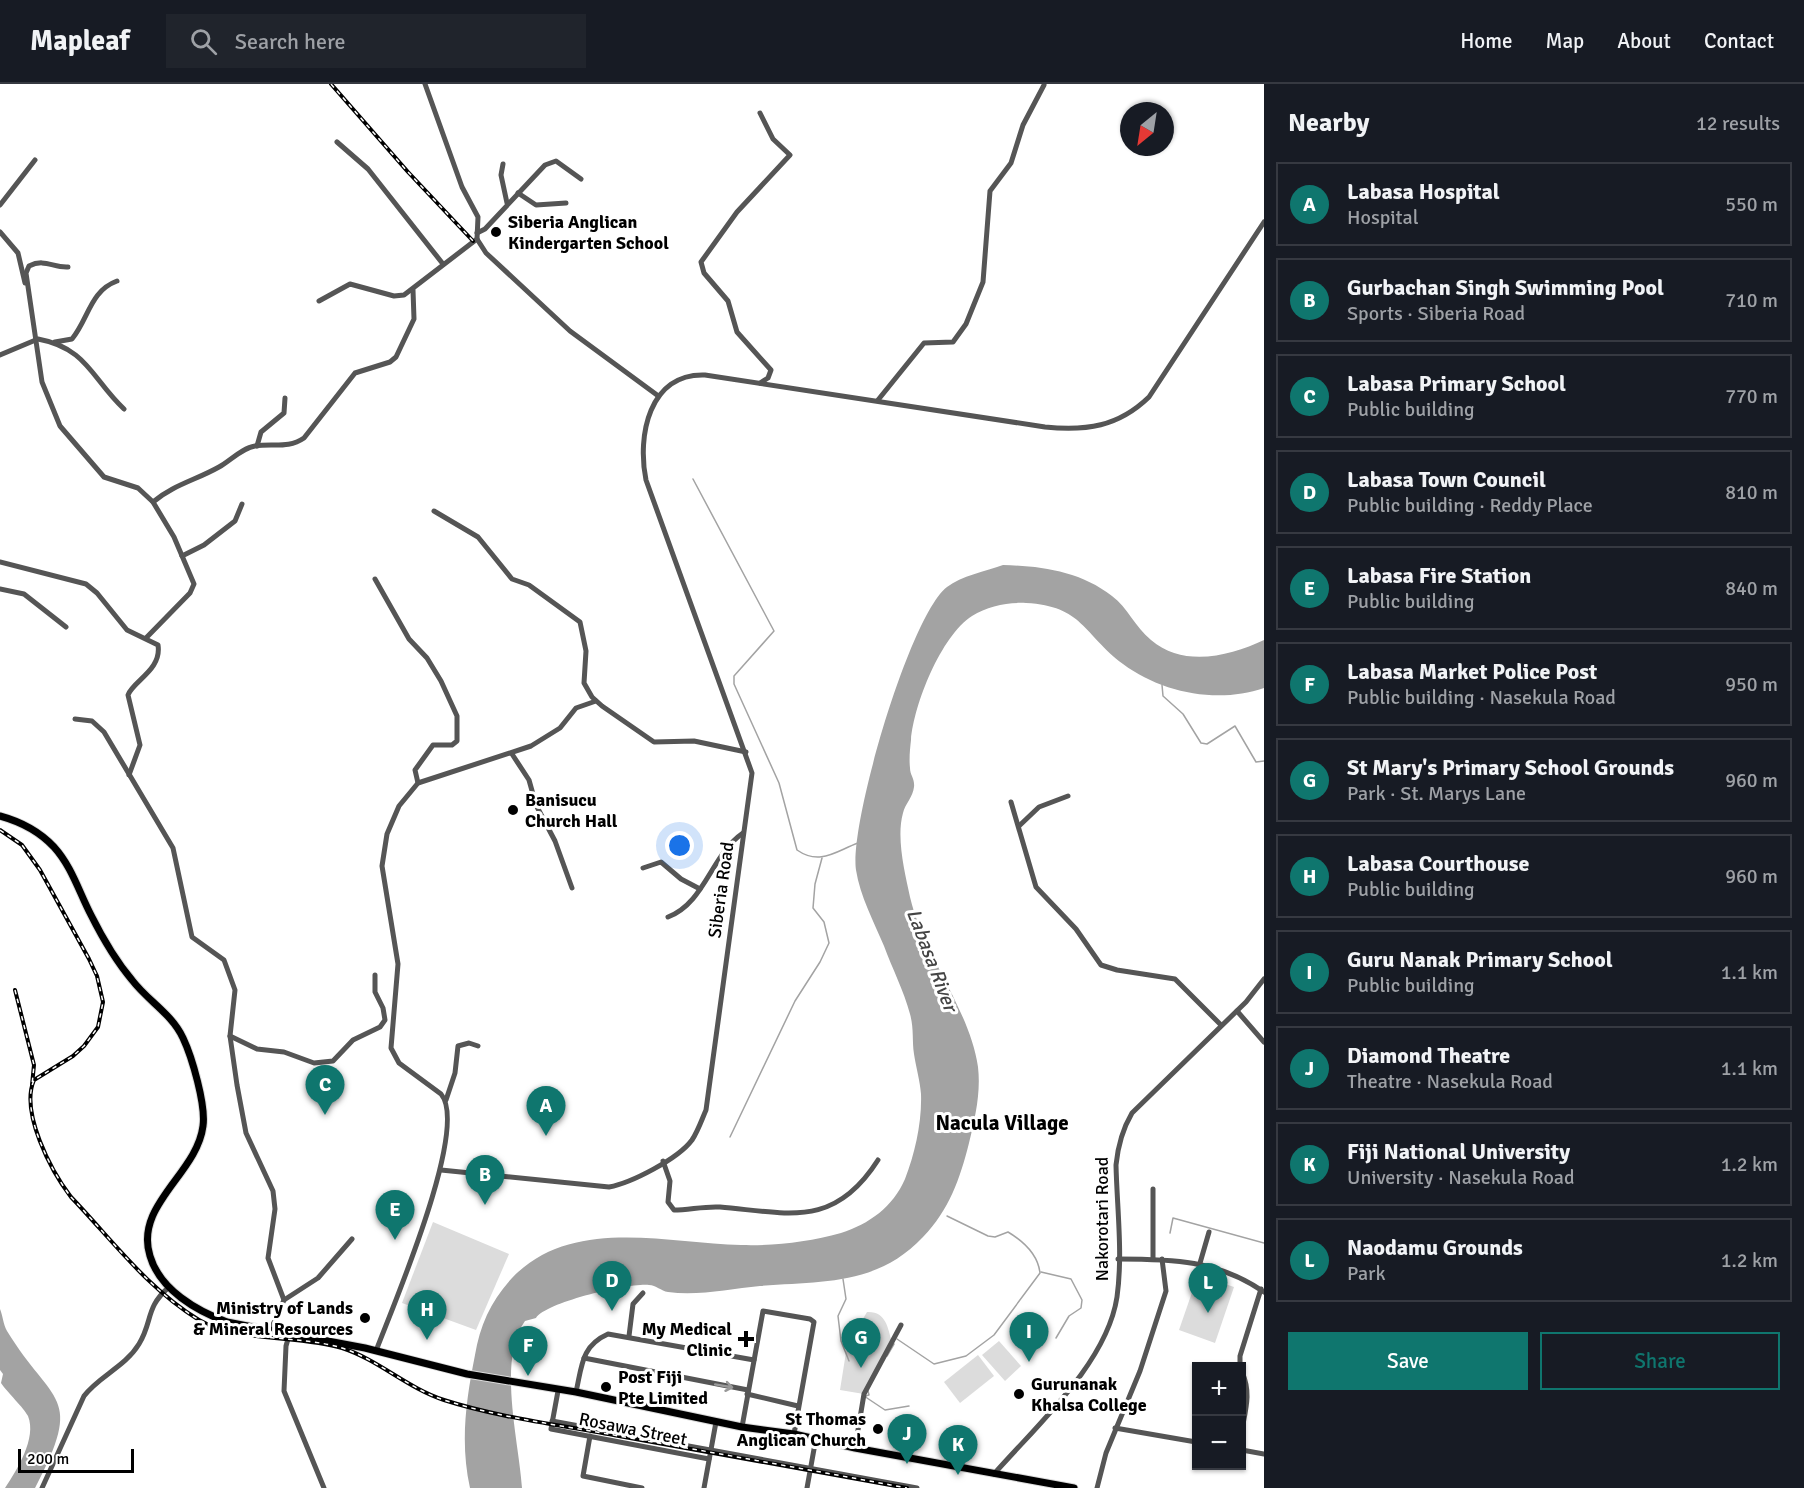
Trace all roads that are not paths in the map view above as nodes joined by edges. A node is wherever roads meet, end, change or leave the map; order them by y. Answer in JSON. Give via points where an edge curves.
{"nodes":[{"id":1,"x":424,"y":84,"type":"edge"},
{"id":2,"x":1044,"y":85,"type":"edge"},
{"id":3,"x":760,"y":113,"type":"dead end"},
{"id":4,"x":336,"y":142,"type":"dead end"},
{"id":5,"x":35,"y":160,"type":"dead end"},
{"id":6,"x":503,"y":164,"type":"dead end"},
{"id":7,"x":581,"y":179,"type":"dead end"},
{"id":8,"x":518,"y":193,"type":"junction"},
{"id":9,"x":507,"y":203,"type":"junction"},
{"id":10,"x":566,"y":204,"type":"dead end"},
{"id":11,"x":0,"y":205,"type":"edge"},
{"id":12,"x":1264,"y":222,"type":"edge"},
{"id":13,"x":0,"y":232,"type":"edge"},
{"id":14,"x":477,"y":236,"type":"junction"},
{"id":15,"x":443,"y":264,"type":"junction"},
{"id":16,"x":68,"y":267,"type":"dead end"},
{"id":17,"x":117,"y":281,"type":"dead end"},
{"id":18,"x":27,"y":287,"type":"junction"},
{"id":19,"x":413,"y":290,"type":"junction"},
{"id":20,"x":319,"y":301,"type":"dead end"},
{"id":21,"x":35,"y":340,"type":"junction"},
{"id":22,"x":48,"y":342,"type":"junction"},
{"id":23,"x":0,"y":355,"type":"edge"},
{"id":24,"x":760,"y":383,"type":"junction"},
{"id":25,"x":657,"y":395,"type":"junction"},
{"id":26,"x":285,"y":398,"type":"dead end"},
{"id":27,"x":878,"y":400,"type":"junction"},
{"id":28,"x":124,"y":409,"type":"dead end"},
{"id":29,"x":257,"y":446,"type":"junction"},
{"id":30,"x":153,"y":502,"type":"junction"},
{"id":31,"x":242,"y":504,"type":"dead end"},
{"id":32,"x":434,"y":511,"type":"dead end"},
{"id":33,"x":182,"y":556,"type":"junction"},
{"id":34,"x":0,"y":562,"type":"edge"},
{"id":35,"x":375,"y":579,"type":"dead end"},
{"id":36,"x":0,"y":589,"type":"edge"},
{"id":37,"x":66,"y":627,"type":"dead end"},
{"id":38,"x":146,"y":638,"type":"junction"},
{"id":39,"x":596,"y":700,"type":"junction"},
{"id":40,"x":75,"y":719,"type":"dead end"},
{"id":41,"x":746,"y":752,"type":"junction"},
{"id":42,"x":512,"y":754,"type":"junction"},
{"id":43,"x":129,"y":775,"type":"junction"},
{"id":44,"x":418,"y":783,"type":"junction"},
{"id":45,"x":1068,"y":796,"type":"dead end"},
{"id":46,"x":1011,"y":801,"type":"dead end"},
{"id":47,"x":0,"y":816,"type":"edge"},
{"id":48,"x":1018,"y":826,"type":"junction"},
{"id":49,"x":744,"y":833,"type":"junction"},
{"id":50,"x":643,"y":868,"type":"dead end"},
{"id":51,"x":572,"y":888,"type":"dead end"},
{"id":52,"x":700,"y":889,"type":"junction"},
{"id":53,"x":668,"y":917,"type":"dead end"},
{"id":54,"x":375,"y":975,"type":"dead end"},
{"id":55,"x":1264,"y":979,"type":"edge"},
{"id":56,"x":1237,"y":1011,"type":"junction"},
{"id":57,"x":1221,"y":1025,"type":"junction"},
{"id":58,"x":230,"y":1036,"type":"junction"},
{"id":59,"x":1264,"y":1042,"type":"edge"},
{"id":60,"x":478,"y":1046,"type":"dead end"},
{"id":61,"x":446,"y":1100,"type":"junction"},
{"id":62,"x":878,"y":1160,"type":"dead end"},
{"id":63,"x":663,"y":1161,"type":"junction"},
{"id":64,"x":441,"y":1170,"type":"junction"},
{"id":65,"x":1154,"y":1189,"type":"dead end"},
{"id":66,"x":1209,"y":1232,"type":"dead end"},
{"id":67,"x":352,"y":1239,"type":"dead end"},
{"id":68,"x":1118,"y":1259,"type":"junction"},
{"id":69,"x":1153,"y":1259,"type":"junction"},
{"id":70,"x":1162,"y":1259,"type":"junction"},
{"id":71,"x":1200,"y":1263,"type":"junction"},
{"id":72,"x":169,"y":1287,"type":"junction"},
{"id":73,"x":1262,"y":1291,"type":"edge"},
{"id":74,"x":643,"y":1293,"type":"dead end"},
{"id":75,"x":284,"y":1300,"type":"junction"},
{"id":76,"x":901,"y":1325,"type":"dead end"},
{"id":77,"x":271,"y":1329,"type":"junction"},
{"id":78,"x":290,"y":1332,"type":"junction"},
{"id":79,"x":628,"y":1336,"type":"junction"},
{"id":80,"x":376,"y":1351,"type":"junction"},
{"id":81,"x":584,"y":1358,"type":"junction"},
{"id":82,"x":754,"y":1360,"type":"junction"},
{"id":83,"x":1240,"y":1362,"type":"edge"},
{"id":84,"x":1246,"y":1386,"type":"edge"},
{"id":85,"x":558,"y":1391,"type":"junction"},
{"id":86,"x":576,"y":1392,"type":"junction"},
{"id":87,"x":747,"y":1392,"type":"junction"},
{"id":88,"x":798,"y":1406,"type":"junction"},
{"id":89,"x":1246,"y":1410,"type":"edge"},
{"id":90,"x":552,"y":1421,"type":"junction"},
{"id":91,"x":716,"y":1422,"type":"junction"},
{"id":92,"x":742,"y":1427,"type":"junction"},
{"id":93,"x":1115,"y":1428,"type":"junction"},
{"id":94,"x":794,"y":1434,"type":"junction"},
{"id":95,"x":590,"y":1436,"type":"junction"},
{"id":96,"x":816,"y":1438,"type":"junction"},
{"id":97,"x":1192,"y":1441,"type":"edge"},
{"id":98,"x":855,"y":1449,"type":"junction"},
{"id":99,"x":710,"y":1451,"type":"junction"},
{"id":100,"x":1246,"y":1451,"type":"edge"},
{"id":101,"x":1264,"y":1454,"type":"edge"},
{"id":102,"x":709,"y":1459,"type":"junction"},
{"id":103,"x":809,"y":1467,"type":"junction"},
{"id":104,"x":994,"y":1474,"type":"junction"},
{"id":105,"x":1052,"y":1486,"type":"edge"},
{"id":106,"x":704,"y":1487,"type":"edge"},
{"id":107,"x":42,"y":1488,"type":"edge"},
{"id":108,"x":324,"y":1488,"type":"edge"},
{"id":109,"x":642,"y":1488,"type":"edge"},
{"id":110,"x":711,"y":1488,"type":"edge"},
{"id":111,"x":807,"y":1488,"type":"edge"},
{"id":112,"x":917,"y":1488,"type":"edge"},
{"id":113,"x":1074,"y":1488,"type":"edge"},
{"id":114,"x":1097,"y":1488,"type":"edge"}],
"edges":[{"from":1,"to":14,"type":"street","via":[[462,187],[478,217]]},
{"from":2,"to":27,"type":"street","via":[[1023,125],[1011,163],[990,192],[983,282],[966,324],[952,342],[924,343]]},
{"from":3,"to":24,"type":"street","via":[[773,139],[790,155],[737,212],[701,262],[704,273],[728,301],[737,332],[771,370]]},
{"from":4,"to":15,"type":"street","via":[[368,169]]},
{"from":5,"to":11,"type":"street"},
{"from":6,"to":9,"type":"street","via":[[501,175]]},
{"from":7,"to":8,"type":"street","via":[[561,163],[552,161]]},
{"from":8,"to":9,"type":"street"},
{"from":8,"to":10,"type":"street","via":[[536,205]]},
{"from":9,"to":14,"type":"street"},
{"from":12,"to":27,"type":"street","via":[[1149,397],[1110,424],[1076,430]]},
{"from":13,"to":18,"type":"street","via":[[18,252]]},
{"from":14,"to":15,"type":"street"},
{"from":14,"to":25,"type":"street","via":[[486,253],[536,301]]},
{"from":15,"to":19,"type":"street"},
{"from":16,"to":18,"type":"street","via":[[37,262],[29,266]]},
{"from":17,"to":22,"type":"street","via":[[105,286],[91,302],[72,339]]},
{"from":18,"to":21,"type":"street"},
{"from":19,"to":20,"type":"street","via":[[394,296],[350,284]]},
{"from":19,"to":29,"type":"street","via":[[414,319],[396,357],[355,373],[324,416],[295,444]]},
{"from":21,"to":22,"type":"street"},
{"from":21,"to":23,"type":"street"},
{"from":21,"to":30,"type":"street","via":[[42,382],[64,430],[104,477],[132,485]]},
{"from":22,"to":28,"type":"street","via":[[83,359]]},
{"from":24,"to":25,"type":"street","via":[[698,375],[673,382]]},
{"from":24,"to":27,"type":"street"},
{"from":25,"to":41,"type":"street","name":"Siberia Road","via":[[648,423],[646,480]]},
{"from":26,"to":29,"type":"street","via":[[284,413],[261,432]]},
{"from":29,"to":30,"type":"street","via":[[173,487]]},
{"from":30,"to":33,"type":"street"},
{"from":31,"to":33,"type":"street","via":[[235,521]]},
{"from":32,"to":39,"type":"street","via":[[478,537],[512,579],[529,585],[580,622],[586,651],[584,683]]},
{"from":33,"to":38,"type":"street","via":[[193,580],[193,590]]},
{"from":34,"to":38,"type":"street","via":[[86,584],[127,630]]},
{"from":35,"to":44,"type":"street","via":[[409,639],[441,681],[457,716],[457,741],[452,745],[433,745],[415,770]]},
{"from":36,"to":37,"type":"street","via":[[24,594]]},
{"from":38,"to":43,"type":"street","via":[[157,643],[159,650],[145,678],[128,695],[140,745]]},
{"from":39,"to":41,"type":"street","via":[[654,742],[694,741]]},
{"from":39,"to":42,"type":"street","via":[[576,708],[552,734]]},
{"from":40,"to":43,"type":"street","via":[[85,718],[97,724]]},
{"from":41,"to":49,"type":"street","name":"Siberia Road","via":[[752,773]]},
{"from":42,"to":44,"type":"street"},
{"from":42,"to":51,"type":"street","via":[[529,780]]},
{"from":43,"to":58,"type":"street","via":[[173,848],[192,937],[220,955],[228,966],[236,996]]},
{"from":44,"to":61,"type":"street","via":[[399,806],[383,852],[398,964],[391,1048],[399,1063]]},
{"from":45,"to":48,"type":"street","via":[[1039,807]]},
{"from":46,"to":48,"type":"street"},
{"from":47,"to":72,"type":"main road","via":[[25,824],[60,854],[117,958],[140,990],[178,1028],[188,1050],[203,1109],[203,1126],[191,1158],[152,1214],[148,1239],[150,1256]]},
{"from":48,"to":57,"type":"street","via":[[1036,887],[1076,929],[1101,965],[1175,979]]},
{"from":49,"to":52,"type":"street","via":[[732,843]]},
{"from":49,"to":63,"type":"street","name":"Siberia Road","via":[[706,1110],[691,1141]]},
{"from":50,"to":52,"type":"street","via":[[661,862]]},
{"from":52,"to":53,"type":"street","via":[[681,912]]},
{"from":54,"to":58,"type":"street","via":[[375,992],[385,1020],[380,1027],[353,1040],[333,1061],[314,1063],[284,1052],[257,1049]]},
{"from":55,"to":56,"type":"street","name":"Nakorotari Road"},
{"from":56,"to":57,"type":"street","name":"Nakorotari Road"},
{"from":56,"to":59,"type":"street"},
{"from":57,"to":68,"type":"street","name":"Nakorotari Road","via":[[1132,1113],[1121,1134],[1116,1164]]},
{"from":58,"to":75,"type":"street","via":[[246,1132],[273,1191],[275,1209],[268,1258]]},
{"from":60,"to":61,"type":"street","via":[[458,1046]]},
{"from":61,"to":64,"type":"street"},
{"from":62,"to":63,"type":"street","via":[[850,1192],[819,1212],[804,1214],[717,1207],[674,1210],[668,1202],[670,1180]]},
{"from":63,"to":64,"type":"street","name":"Siberia Road","via":[[622,1185],[609,1188]]},
{"from":64,"to":80,"type":"street"},
{"from":65,"to":69,"type":"street"},
{"from":66,"to":71,"type":"street"},
{"from":67,"to":75,"type":"street","via":[[318,1278]]},
{"from":68,"to":69,"type":"street"},
{"from":68,"to":104,"type":"street","name":"Nakorotari Road","via":[[1117,1296],[1097,1355]]},
{"from":69,"to":70,"type":"street"},
{"from":70,"to":71,"type":"street"},
{"from":70,"to":93,"type":"street","via":[[1166,1291],[1140,1371]]},
{"from":71,"to":73,"type":"street"},
{"from":72,"to":77,"type":"main road","via":[[206,1314],[227,1322]]},
{"from":72,"to":107,"type":"street","via":[[151,1307],[138,1345],[84,1396]]},
{"from":73,"to":83,"type":"street"},
{"from":74,"to":79,"type":"street","via":[[633,1304]]},
{"from":75,"to":77,"type":"street"},
{"from":76,"to":98,"type":"street","via":[[864,1394]]},
{"from":77,"to":78,"type":"main road"},
{"from":78,"to":80,"type":"main road"},
{"from":78,"to":108,"type":"street","via":[[284,1391]]},
{"from":79,"to":81,"type":"street","via":[[601,1337],[588,1348]]},
{"from":79,"to":82,"type":"street"},
{"from":80,"to":85,"type":"main road"},
{"from":81,"to":86,"type":"street"},
{"from":81,"to":87,"type":"street","one_way":true},
{"from":82,"to":87,"type":"street"},
{"from":82,"to":88,"type":"street","via":[[764,1311],[814,1322]]},
{"from":84,"to":89,"type":"street"},
{"from":85,"to":86,"type":"main road"},
{"from":85,"to":90,"type":"street"},
{"from":86,"to":91,"type":"main road"},
{"from":87,"to":88,"type":"street"},
{"from":87,"to":92,"type":"street"},
{"from":88,"to":94,"type":"street"},
{"from":90,"to":95,"type":"street","name":"Rosawa Street","via":[[550,1429]]},
{"from":90,"to":99,"type":"street"},
{"from":91,"to":92,"type":"main road"},
{"from":91,"to":99,"type":"street"},
{"from":92,"to":94,"type":"main road"},
{"from":93,"to":97,"type":"street"},
{"from":93,"to":114,"type":"street"},
{"from":94,"to":96,"type":"main road"},
{"from":95,"to":102,"type":"street","name":"Rosawa Street"},
{"from":95,"to":109,"type":"street","via":[[583,1476]]},
{"from":96,"to":98,"type":"main road"},
{"from":96,"to":103,"type":"street"},
{"from":98,"to":104,"type":"main road"},
{"from":99,"to":102,"type":"street"},
{"from":99,"to":103,"type":"street"},
{"from":100,"to":101,"type":"street"},
{"from":102,"to":106,"type":"street"},
{"from":103,"to":111,"type":"street"},
{"from":103,"to":112,"type":"street"},
{"from":104,"to":105,"type":"main road"},
{"from":105,"to":113,"type":"main road"},
{"from":106,"to":110,"type":"street"}]}
